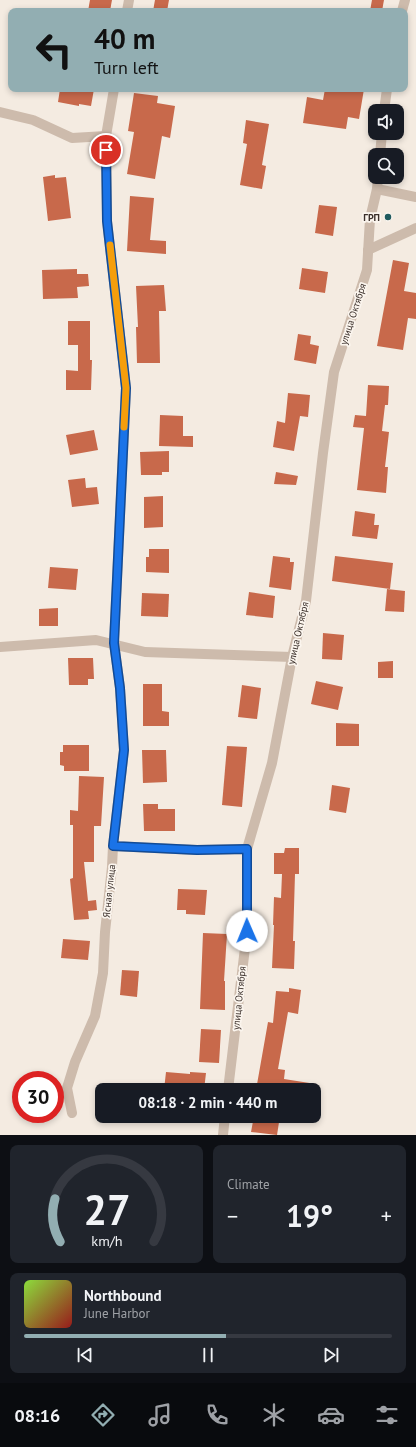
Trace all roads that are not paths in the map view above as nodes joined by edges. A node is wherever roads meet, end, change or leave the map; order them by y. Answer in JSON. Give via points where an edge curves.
{"nodes":[{"id":1,"x":113,"y":92,"type":"edge"},
{"id":2,"x":387,"y":92,"type":"edge"},
{"id":3,"x":385,"y":104,"type":"edge"},
{"id":4,"x":0,"y":112,"type":"edge"},
{"id":5,"x":106,"y":136,"type":"junction"},
{"id":6,"x":377,"y":184,"type":"edge"},
{"id":7,"x":377,"y":189,"type":"junction"},
{"id":8,"x":416,"y":197,"type":"edge"},
{"id":9,"x":416,"y":228,"type":"edge"},
{"id":10,"x":368,"y":250,"type":"junction"},
{"id":11,"x":114,"y":643,"type":"junction"},
{"id":12,"x":0,"y":647,"type":"edge"},
{"id":13,"x":292,"y":657,"type":"junction"},
{"id":14,"x":113,"y":846,"type":"junction"},
{"id":15,"x":247,"y":849,"type":"junction"},
{"id":16,"x":229,"y":1083,"type":"edge"},
{"id":17,"x":72,"y":1113,"type":"dead end"},
{"id":18,"x":224,"y":1123,"type":"edge"},
{"id":19,"x":223,"y":1135,"type":"edge"}],
"edges":[{"from":1,"to":5,"type":"street","name":"Ясная улица"},
{"from":2,"to":3,"type":"street"},
{"from":4,"to":5,"type":"street","via":[[33,120],[72,138]]},
{"from":5,"to":11,"type":"street","name":"Ясная улица","via":[[107,221],[126,388]]},
{"from":6,"to":7,"type":"street","name":"улица Октября"},
{"from":7,"to":8,"type":"street"},
{"from":7,"to":10,"type":"street","name":"улица Октября","via":[[370,219]]},
{"from":9,"to":10,"type":"street"},
{"from":10,"to":13,"type":"street","name":"улица Октября","via":[[367,270],[334,372],[306,601]]},
{"from":11,"to":12,"type":"street","via":[[96,640]]},
{"from":11,"to":13,"type":"street","via":[[145,652]]},
{"from":11,"to":14,"type":"street","name":"Ясная улица","via":[[124,750]]},
{"from":13,"to":15,"type":"street","name":"улица Октября","via":[[272,763]]},
{"from":14,"to":15,"type":"street","via":[[197,850]]},
{"from":14,"to":17,"type":"street","name":"Ясная улица","via":[[103,973],[95,1016],[67,1088]]},
{"from":15,"to":16,"type":"street","name":"улица Октября","via":[[247,931]]},
{"from":18,"to":19,"type":"street"}]}
